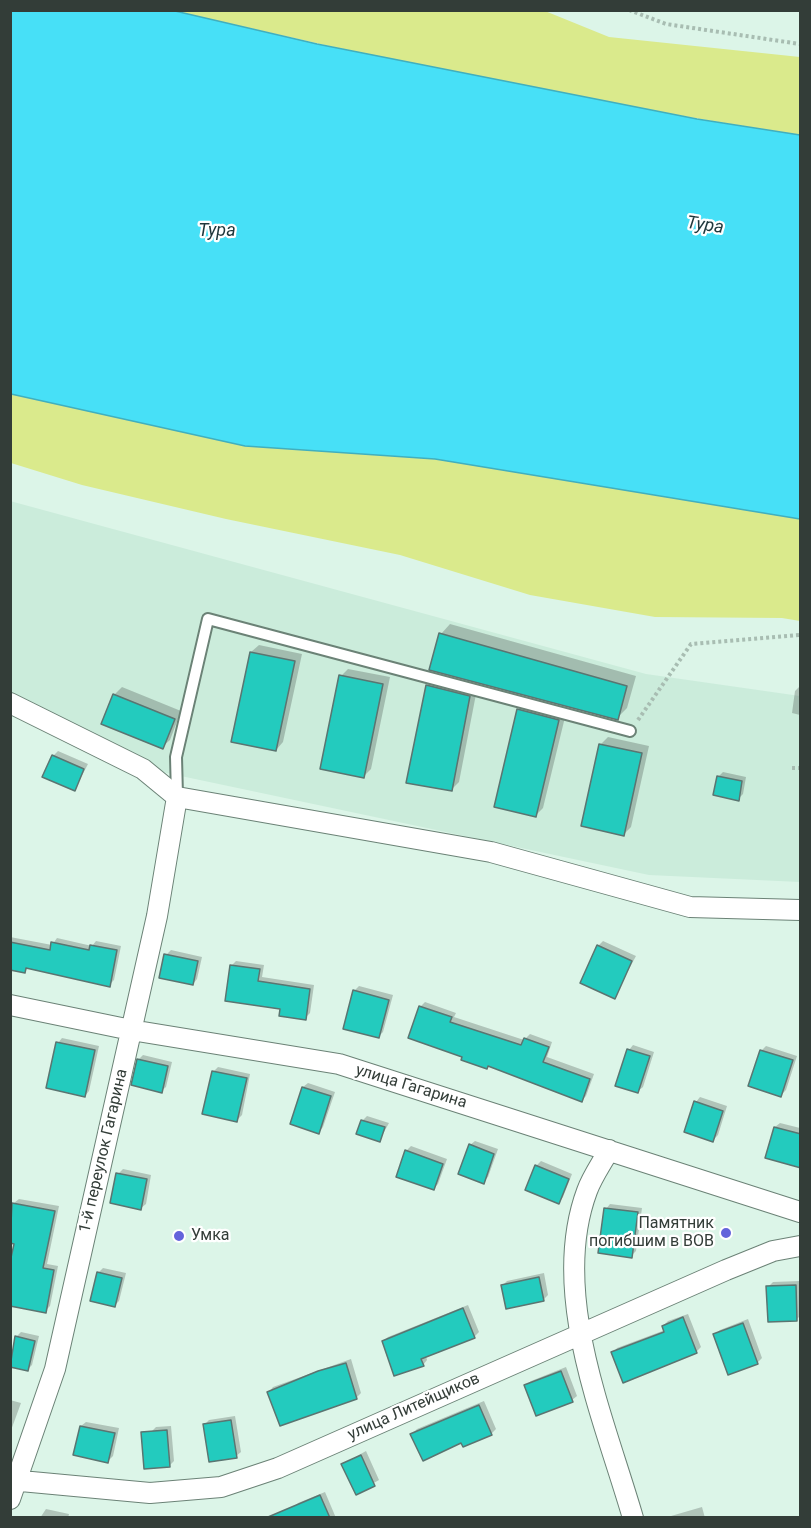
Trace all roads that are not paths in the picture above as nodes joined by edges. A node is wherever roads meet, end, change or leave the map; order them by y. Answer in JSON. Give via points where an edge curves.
{"nodes":[{"id":1,"x":10,"y":703,"type":"edge"},
{"id":2,"x":630,"y":731,"type":"road end"},
{"id":3,"x":177,"y":797,"type":"junction"},
{"id":4,"x":801,"y":910,"type":"edge"},
{"id":5,"x":10,"y":1005,"type":"edge"},
{"id":6,"x":131,"y":1030,"type":"junction"},
{"id":7,"x":609,"y":1150,"type":"junction"},
{"id":8,"x":801,"y":1212,"type":"edge"},
{"id":9,"x":801,"y":1246,"type":"edge"},
{"id":10,"x":579,"y":1334,"type":"junction"},
{"id":11,"x":12,"y":1486,"type":"edge"},
{"id":12,"x":633,"y":1518,"type":"edge"}],
"edges":[{"from":1,"to":3,"type":"street","via":[[143,769]]},
{"from":2,"to":3,"type":"lane","via":[[208,619],[176,757]]},
{"from":3,"to":4,"type":"street","via":[[491,852],[690,907]]},
{"from":3,"to":6,"type":"street","name":"1-й переулок Гагарина","via":[[157,916]]},
{"from":5,"to":6,"type":"street","name":"улица Гагарина"},
{"from":6,"to":7,"type":"street","name":"улица Гагарина","via":[[339,1064]]},
{"from":6,"to":11,"type":"street","name":"1-й переулок Гагарина","via":[[55,1369]]},
{"from":7,"to":8,"type":"street","name":"улица Гагарина"},
{"from":7,"to":10,"type":"street","via":[[587,1191],[575,1249],[574,1300]]},
{"from":9,"to":10,"type":"street","name":"улица Литейщиков","via":[[754,1258]]},
{"from":10,"to":11,"type":"street","name":"улица Литейщиков","via":[[278,1468],[221,1487],[150,1493]]},
{"from":10,"to":12,"type":"street"}]}
